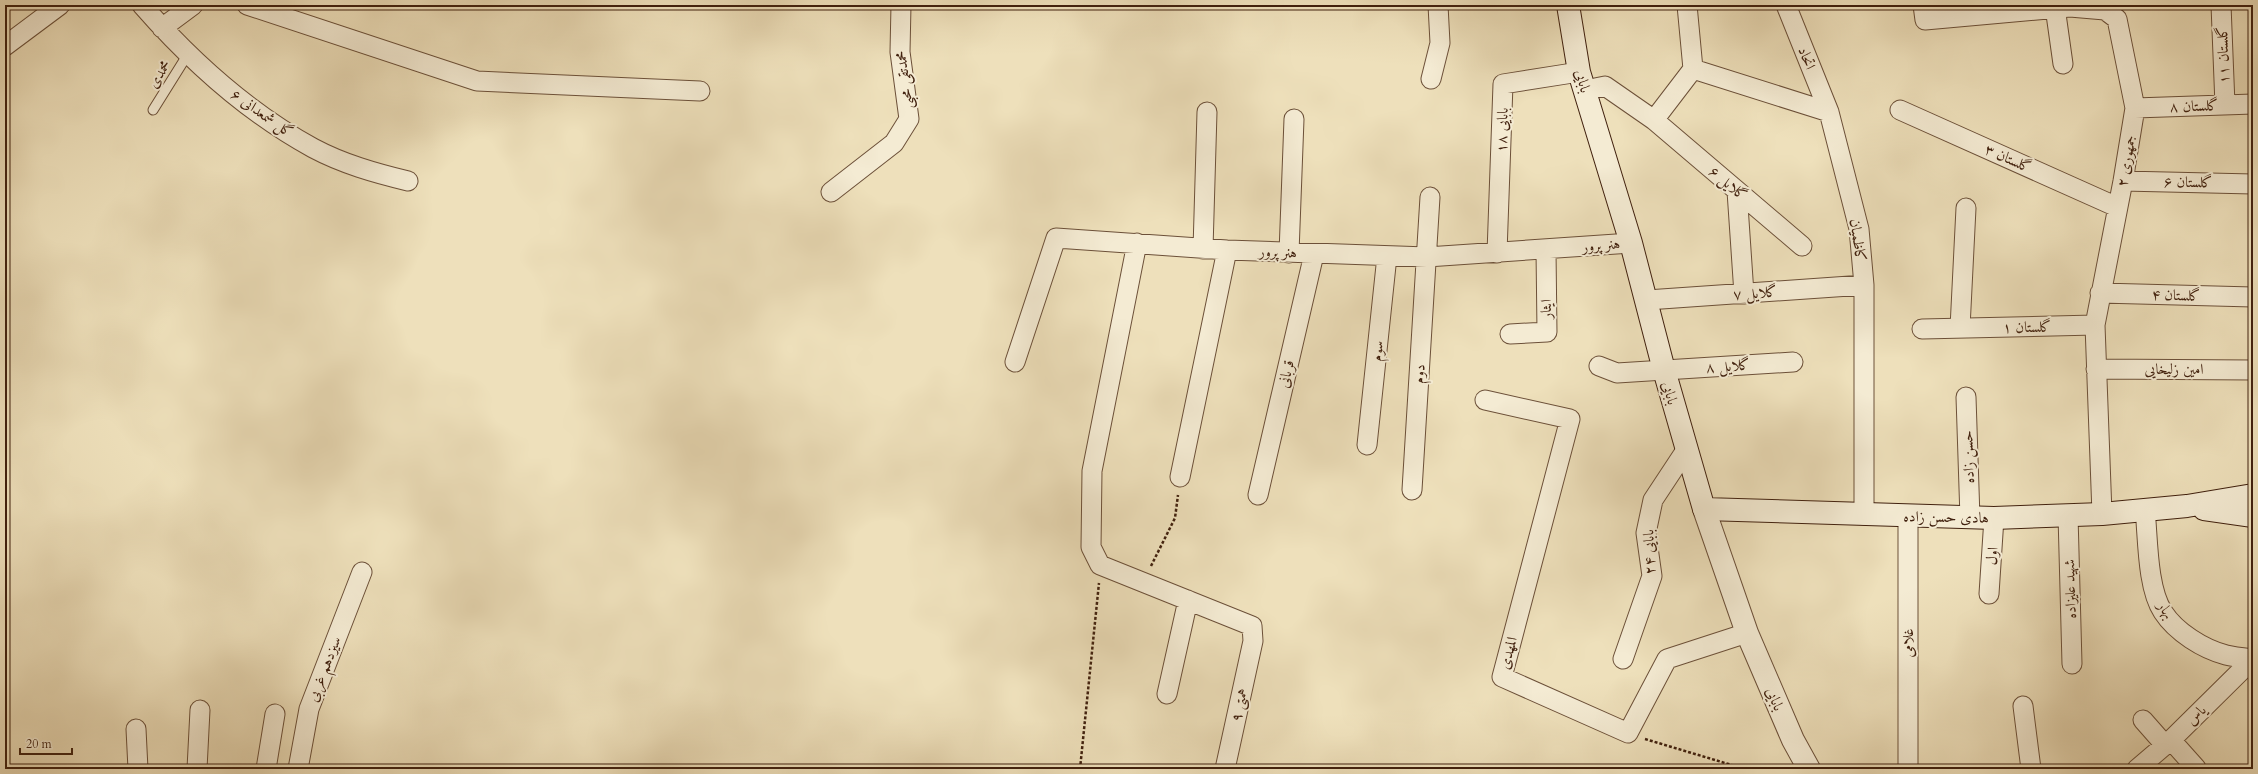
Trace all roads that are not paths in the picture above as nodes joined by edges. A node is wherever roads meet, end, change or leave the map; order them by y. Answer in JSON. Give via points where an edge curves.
{"nodes":[{"id":1,"x":60,"y":5,"type":"edge"},
{"id":2,"x":142,"y":5,"type":"edge"},
{"id":3,"x":193,"y":5,"type":"edge"},
{"id":4,"x":247,"y":5,"type":"edge"},
{"id":5,"x":901,"y":5,"type":"edge"},
{"id":6,"x":1438,"y":5,"type":"edge"},
{"id":7,"x":1568,"y":5,"type":"edge"},
{"id":8,"x":1687,"y":5,"type":"edge"},
{"id":9,"x":1786,"y":5,"type":"edge"},
{"id":10,"x":1922,"y":5,"type":"edge"},
{"id":11,"x":2221,"y":5,"type":"edge"},
{"id":12,"x":2065,"y":6,"type":"edge"},
{"id":13,"x":162,"y":28,"type":"junction"},
{"id":14,"x":8,"y":37,"type":"edge"},
{"id":15,"x":188,"y":54,"type":"junction"},
{"id":16,"x":2063,"y":64,"type":"dead end"},
{"id":17,"x":1693,"y":69,"type":"junction"},
{"id":18,"x":1431,"y":79,"type":"dead end"},
{"id":19,"x":1582,"y":81,"type":"junction"},
{"id":20,"x":700,"y":91,"type":"dead end"},
{"id":21,"x":2253,"y":104,"type":"edge"},
{"id":22,"x":2224,"y":105,"type":"junction"},
{"id":23,"x":2135,"y":108,"type":"junction"},
{"id":24,"x":153,"y":110,"type":"dead end"},
{"id":25,"x":1900,"y":110,"type":"dead end"},
{"id":26,"x":1207,"y":112,"type":"dead end"},
{"id":27,"x":1829,"y":112,"type":"junction"},
{"id":28,"x":1294,"y":119,"type":"dead end"},
{"id":29,"x":1654,"y":120,"type":"junction"},
{"id":30,"x":408,"y":181,"type":"dead end"},
{"id":31,"x":2123,"y":181,"type":"junction"},
{"id":32,"x":2253,"y":184,"type":"edge"},
{"id":33,"x":1737,"y":191,"type":"junction"},
{"id":34,"x":830,"y":192,"type":"dead end"},
{"id":35,"x":1430,"y":197,"type":"dead end"},
{"id":36,"x":2117,"y":207,"type":"junction"},
{"id":37,"x":1966,"y":208,"type":"dead end"},
{"id":38,"x":1136,"y":243,"type":"junction"},
{"id":39,"x":1631,"y":243,"type":"junction"},
{"id":40,"x":1802,"y":246,"type":"dead end"},
{"id":41,"x":1202,"y":249,"type":"junction"},
{"id":42,"x":1227,"y":250,"type":"junction"},
{"id":43,"x":1546,"y":250,"type":"junction"},
{"id":44,"x":1289,"y":253,"type":"junction"},
{"id":45,"x":1497,"y":253,"type":"junction"},
{"id":46,"x":1314,"y":254,"type":"junction"},
{"id":47,"x":1387,"y":256,"type":"junction"},
{"id":48,"x":1427,"y":257,"type":"junction"},
{"id":49,"x":1864,"y":285,"type":"junction"},
{"id":50,"x":2100,"y":293,"type":"junction"},
{"id":51,"x":1744,"y":294,"type":"junction"},
{"id":52,"x":2253,"y":297,"type":"edge"},
{"id":53,"x":1647,"y":300,"type":"junction"},
{"id":54,"x":2095,"y":325,"type":"junction"},
{"id":55,"x":1960,"y":328,"type":"junction"},
{"id":56,"x":1922,"y":329,"type":"dead end"},
{"id":57,"x":1510,"y":334,"type":"dead end"},
{"id":58,"x":1015,"y":362,"type":"dead end"},
{"id":59,"x":1792,"y":362,"type":"dead end"},
{"id":60,"x":1599,"y":366,"type":"dead end"},
{"id":61,"x":2096,"y":369,"type":"junction"},
{"id":62,"x":1664,"y":370,"type":"junction"},
{"id":63,"x":2253,"y":370,"type":"edge"},
{"id":64,"x":1966,"y":397,"type":"dead end"},
{"id":65,"x":1485,"y":400,"type":"dead end"},
{"id":66,"x":1367,"y":445,"type":"dead end"},
{"id":67,"x":1686,"y":450,"type":"junction"},
{"id":68,"x":1180,"y":477,"type":"road end"},
{"id":69,"x":1412,"y":490,"type":"dead end"},
{"id":70,"x":1258,"y":495,"type":"dead end"},
{"id":71,"x":2253,"y":495,"type":"edge"},
{"id":72,"x":2186,"y":506,"type":"junction"},
{"id":73,"x":1704,"y":509,"type":"junction"},
{"id":74,"x":2145,"y":510,"type":"junction"},
{"id":75,"x":2102,"y":514,"type":"junction"},
{"id":76,"x":1864,"y":515,"type":"junction"},
{"id":77,"x":2068,"y":515,"type":"junction"},
{"id":78,"x":1908,"y":516,"type":"junction"},
{"id":79,"x":2253,"y":516,"type":"edge"},
{"id":80,"x":1970,"y":518,"type":"junction"},
{"id":81,"x":1994,"y":518,"type":"junction"},
{"id":82,"x":362,"y":572,"type":"dead end"},
{"id":83,"x":1989,"y":594,"type":"dead end"},
{"id":84,"x":1188,"y":600,"type":"junction"},
{"id":85,"x":1747,"y":633,"type":"junction"},
{"id":86,"x":1623,"y":659,"type":"dead end"},
{"id":87,"x":2253,"y":659,"type":"edge"},
{"id":88,"x":2072,"y":664,"type":"dead end"},
{"id":89,"x":1167,"y":694,"type":"dead end"},
{"id":90,"x":2024,"y":706,"type":"dead end"},
{"id":91,"x":200,"y":710,"type":"dead end"},
{"id":92,"x":275,"y":714,"type":"dead end"},
{"id":93,"x":2142,"y":720,"type":"dead end"},
{"id":94,"x":136,"y":729,"type":"dead end"},
{"id":95,"x":2168,"y":742,"type":"junction"},
{"id":96,"x":2196,"y":768,"type":"dead end"},
{"id":97,"x":138,"y":769,"type":"edge"},
{"id":98,"x":197,"y":769,"type":"edge"},
{"id":99,"x":266,"y":769,"type":"edge"},
{"id":100,"x":298,"y":769,"type":"edge"},
{"id":101,"x":1226,"y":769,"type":"edge"},
{"id":102,"x":1809,"y":769,"type":"edge"},
{"id":103,"x":1908,"y":769,"type":"edge"},
{"id":104,"x":2031,"y":769,"type":"edge"},
{"id":105,"x":2137,"y":769,"type":"edge"}],
"edges":[{"from":1,"to":14,"type":"street"},
{"from":2,"to":13,"type":"street","name":"گل شمعدانی ۶"},
{"from":3,"to":13,"type":"street"},
{"from":4,"to":20,"type":"street","via":[[477,81]]},
{"from":5,"to":34,"type":"street","name":"محمدتقی محبی","via":[[900,52],[909,119],[894,143]]},
{"from":6,"to":18,"type":"street","via":[[1440,43]]},
{"from":7,"to":19,"type":"main road","name":"بابایی"},
{"from":8,"to":17,"type":"street"},
{"from":9,"to":27,"type":"street","name":"اتحاد"},
{"from":10,"to":12,"type":"street","name":"جمهوری ۲","via":[[1925,20]]},
{"from":11,"to":22,"type":"street","name":"گلستان ۱۱"},
{"from":12,"to":16,"type":"street"},
{"from":12,"to":23,"type":"street","name":"جمهوری ۲","via":[[2105,10],[2117,19]]},
{"from":13,"to":15,"type":"street","name":"گل شمعدانی ۶"},
{"from":15,"to":24,"type":"lane","name":"محمدی"},
{"from":15,"to":30,"type":"street","name":"گل شمعدانی ۶","via":[[232,93],[314,148],[351,165]]},
{"from":17,"to":27,"type":"street"},
{"from":17,"to":29,"type":"street"},
{"from":19,"to":29,"type":"street","name":"گلایل ۶","via":[[1605,86]]},
{"from":19,"to":39,"type":"main road","name":"بابایی"},
{"from":19,"to":45,"type":"street","name":"بابایی ۱۸","via":[[1503,84]]},
{"from":21,"to":22,"type":"street","name":"گلستان ۸"},
{"from":22,"to":23,"type":"street","name":"گلستان ۸"},
{"from":23,"to":31,"type":"street","name":"جمهوری ۲"},
{"from":25,"to":36,"type":"street","name":"گلستان ۳"},
{"from":26,"to":41,"type":"street"},
{"from":27,"to":49,"type":"street","name":"کاظمیان","via":[[1858,229]]},
{"from":28,"to":44,"type":"street"},
{"from":29,"to":33,"type":"street","name":"گلایل ۶"},
{"from":31,"to":32,"type":"street","name":"گلستان ۶"},
{"from":31,"to":36,"type":"street","name":"جمهوری ۲"},
{"from":33,"to":40,"type":"street","name":"گلایل ۶"},
{"from":33,"to":51,"type":"street"},
{"from":35,"to":48,"type":"street","name":"دوم"},
{"from":36,"to":50,"type":"street","name":"جمهوری ۲"},
{"from":37,"to":55,"type":"street"},
{"from":38,"to":41,"type":"street","name":"هنر پرور"},
{"from":38,"to":58,"type":"street","name":"هنر پرور","via":[[1056,238]]},
{"from":38,"to":84,"type":"street","via":[[1092,471],[1091,547],[1100,565]]},
{"from":39,"to":43,"type":"street","name":"هنر پرور"},
{"from":39,"to":53,"type":"main road","name":"بابایی"},
{"from":41,"to":42,"type":"street","name":"هنر پرور"},
{"from":42,"to":44,"type":"street","name":"هنر پرور"},
{"from":42,"to":68,"type":"street"},
{"from":43,"to":45,"type":"street","name":"هنر پرور"},
{"from":43,"to":57,"type":"street","name":"ایثار","via":[[1546,332]]},
{"from":44,"to":46,"type":"street","name":"هنر پرور"},
{"from":45,"to":48,"type":"street","name":"هنر پرور"},
{"from":46,"to":47,"type":"street","name":"هنر پرور"},
{"from":46,"to":70,"type":"street","name":"قربانی"},
{"from":47,"to":48,"type":"street","name":"هنر پرور"},
{"from":47,"to":66,"type":"street","name":"سوم"},
{"from":48,"to":69,"type":"street","name":"دوم"},
{"from":49,"to":51,"type":"street","name":"گلایل ۷"},
{"from":49,"to":76,"type":"street","name":"کاظمیان"},
{"from":50,"to":52,"type":"street","name":"گلستان ۴"},
{"from":50,"to":54,"type":"street","name":"جمهوری ۲"},
{"from":51,"to":53,"type":"street","name":"گلایل ۷"},
{"from":53,"to":62,"type":"main road","name":"بابایی"},
{"from":54,"to":55,"type":"street","name":"گلستان ۱"},
{"from":54,"to":61,"type":"street","name":"جمهوری ۲"},
{"from":55,"to":56,"type":"street","name":"گلستان ۱"},
{"from":59,"to":62,"type":"street","name":"گلایل ۸"},
{"from":60,"to":62,"type":"street","name":"گلایل ۸","via":[[1617,373]]},
{"from":61,"to":63,"type":"street","name":"امین زلیخایی"},
{"from":61,"to":75,"type":"street","name":"جمهوری ۲"},
{"from":62,"to":67,"type":"main road","name":"بابایی"},
{"from":64,"to":80,"type":"street","name":"حسن زاده"},
{"from":65,"to":85,"type":"street","name":"المهدی","via":[[1570,419],[1502,677],[1628,733],[1666,659]]},
{"from":67,"to":73,"type":"main road","name":"بابایی"},
{"from":67,"to":86,"type":"street","name":"بابایی ۲۴","via":[[1653,500],[1646,533],[1652,576]]},
{"from":71,"to":72,"type":"main road"},
{"from":72,"to":74,"type":"main road","name":"هادی حسن زاده"},
{"from":72,"to":79,"type":"main road"},
{"from":73,"to":76,"type":"main road","name":"هادی حسن زاده"},
{"from":73,"to":85,"type":"main road","name":"بابایی"},
{"from":74,"to":75,"type":"main road","name":"هادی حسن زاده"},
{"from":74,"to":87,"type":"street","name":"بهار","via":[[2152,577],[2163,612],[2178,629],[2196,642],[2225,655]]},
{"from":75,"to":77,"type":"main road","name":"هادی حسن زاده"},
{"from":76,"to":78,"type":"main road","name":"هادی حسن زاده"},
{"from":77,"to":81,"type":"main road","name":"هادی حسن زاده"},
{"from":77,"to":88,"type":"street","name":"شهید علیزاده"},
{"from":78,"to":80,"type":"main road","name":"هادی حسن زاده"},
{"from":78,"to":103,"type":"street","name":"غلامی"},
{"from":80,"to":81,"type":"main road","name":"هادی حسن زاده"},
{"from":81,"to":83,"type":"street","name":"اول"},
{"from":82,"to":100,"type":"street","name":"سیزدهم غربی","via":[[309,709]]},
{"from":84,"to":89,"type":"street"},
{"from":84,"to":101,"type":"street","name":"همتی ۹","via":[[1252,626],[1253,641]]},
{"from":85,"to":102,"type":"main road","name":"بابایی","via":[[1792,740]]},
{"from":87,"to":95,"type":"street","name":"یاس"},
{"from":90,"to":104,"type":"street"},
{"from":91,"to":98,"type":"street"},
{"from":92,"to":99,"type":"street"},
{"from":93,"to":95,"type":"street"},
{"from":94,"to":97,"type":"street"},
{"from":95,"to":96,"type":"street"},
{"from":95,"to":105,"type":"street","name":"یاس"}]}
